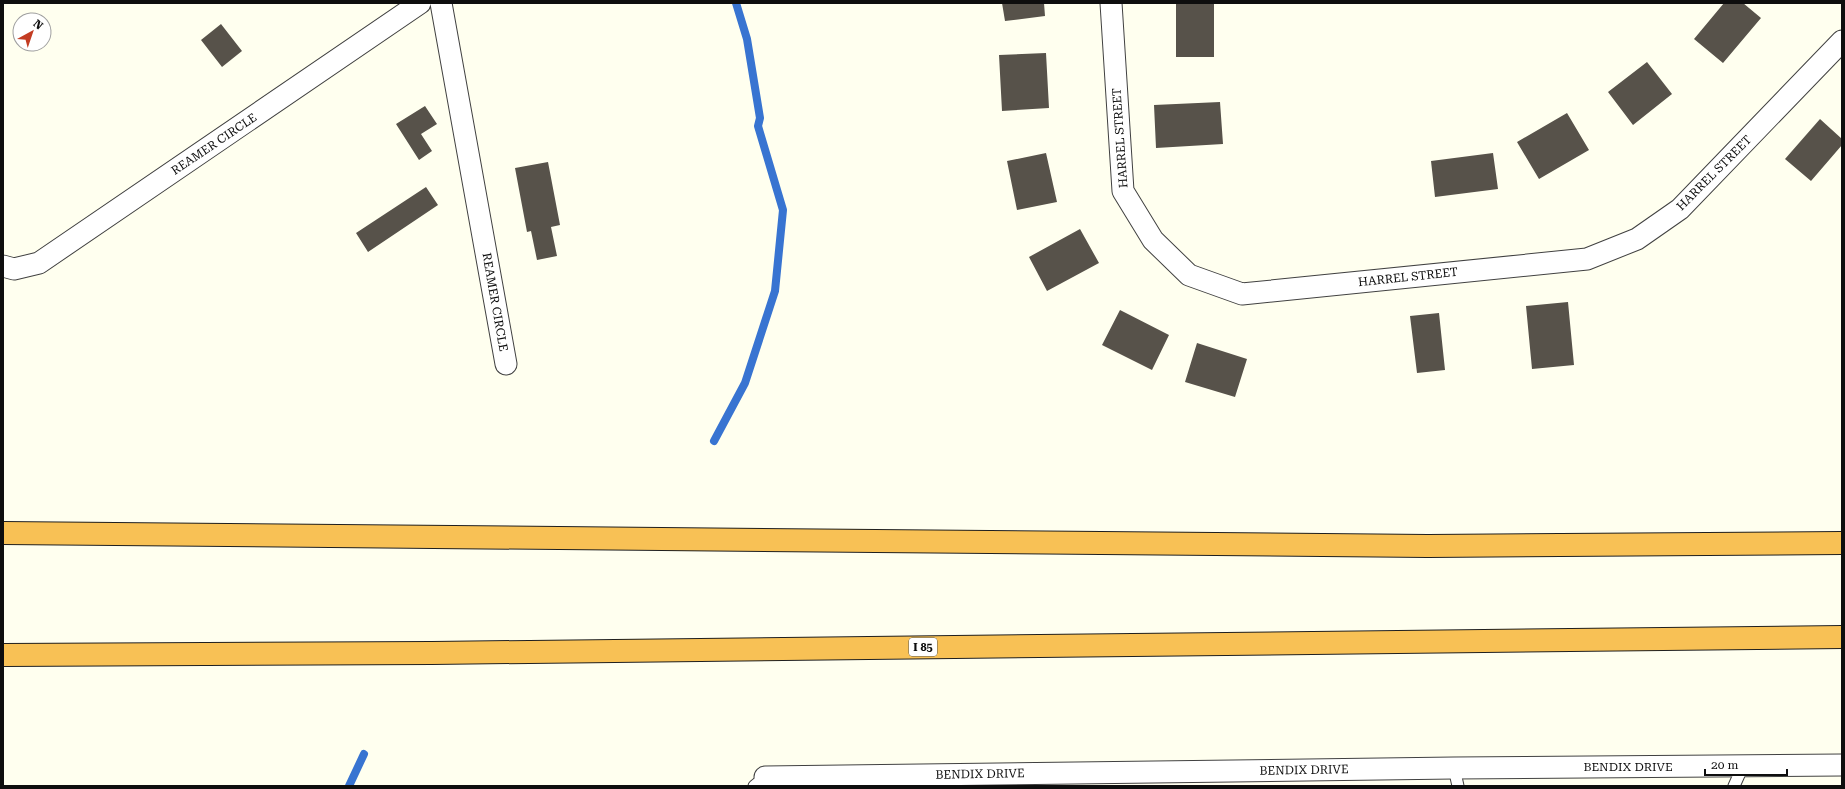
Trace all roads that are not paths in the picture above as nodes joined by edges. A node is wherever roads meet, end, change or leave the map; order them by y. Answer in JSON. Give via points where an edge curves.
{"nodes":[{"id":1,"x":420,"y":3,"type":"edge"},
{"id":2,"x":441,"y":3,"type":"edge"},
{"id":3,"x":1111,"y":3,"type":"edge"},
{"id":4,"x":1842,"y":41,"type":"edge"},
{"id":5,"x":3,"y":266,"type":"edge"},
{"id":6,"x":506,"y":364,"type":"dead end"},
{"id":7,"x":3,"y":533,"type":"edge"},
{"id":8,"x":1842,"y":543,"type":"edge"},
{"id":9,"x":1842,"y":637,"type":"edge"},
{"id":10,"x":3,"y":655,"type":"edge"},
{"id":11,"x":1842,"y":765,"type":"edge"},
{"id":12,"x":1743,"y":766,"type":"junction"},
{"id":13,"x":1456,"y":777,"type":"edge"},
{"id":14,"x":759,"y":782,"type":"edge"},
{"id":15,"x":1734,"y":786,"type":"edge"}],
"edges":[{"from":1,"to":5,"type":"street","name":"REAMER CIRCLE","via":[[39,263],[14,269]]},
{"from":2,"to":6,"type":"street","name":"REAMER CIRCLE"},
{"from":3,"to":4,"type":"street","name":"HARREL STREET","via":[[1123,191],[1153,240],[1189,276],[1242,294],[1587,259],[1637,239],[1680,210]]},
{"from":7,"to":8,"type":"highway","via":[[1428,546]]},
{"from":9,"to":10,"type":"highway","number":"I 85","via":[[432,653]]},
{"from":11,"to":12,"type":"street","name":"BENDIX DRIVE"},
{"from":12,"to":13,"type":"street","name":"BENDIX DRIVE"},
{"from":12,"to":15,"type":"lane"},
{"from":13,"to":14,"type":"street","name":"BENDIX DRIVE"}]}
